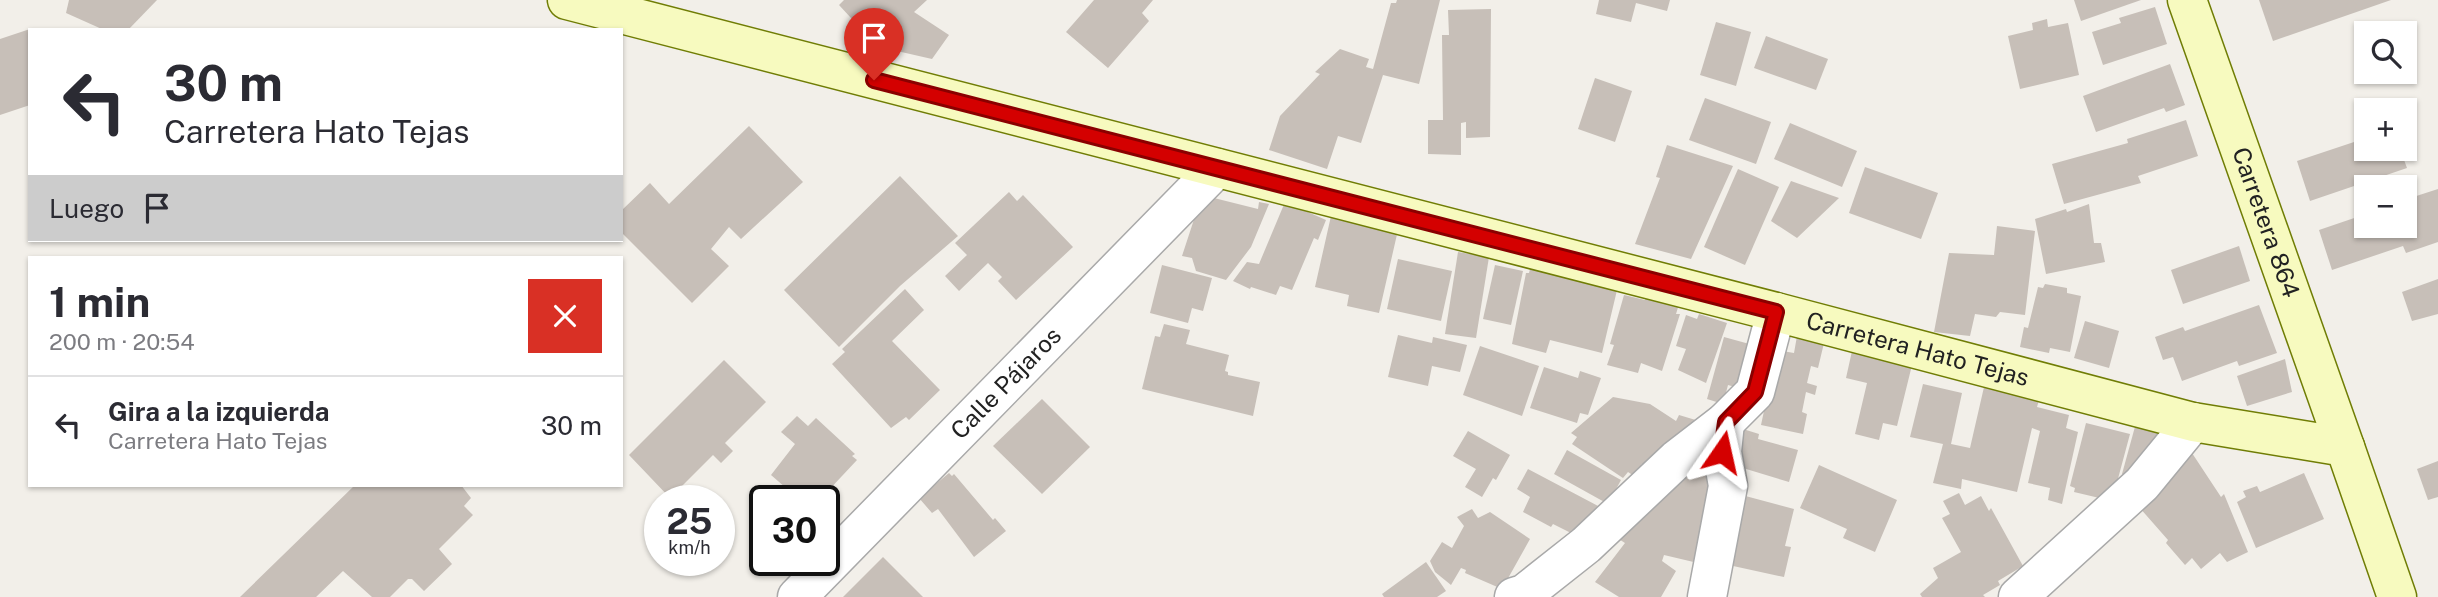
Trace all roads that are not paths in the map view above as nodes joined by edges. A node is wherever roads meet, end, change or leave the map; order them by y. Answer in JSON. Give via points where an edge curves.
{"nodes":[{"id":1,"x":567,"y":0,"type":"edge"},
{"id":2,"x":2187,"y":0,"type":"edge"},
{"id":3,"x":1217,"y":168,"type":"junction"},
{"id":4,"x":1776,"y":312,"type":"junction"},
{"id":5,"x":1726,"y":422,"type":"junction"},
{"id":6,"x":2193,"y":422,"type":"junction"},
{"id":7,"x":2345,"y":447,"type":"junction"},
{"id":8,"x":797,"y":597,"type":"edge"},
{"id":9,"x":1514,"y":597,"type":"edge"},
{"id":10,"x":1707,"y":597,"type":"edge"},
{"id":11,"x":2018,"y":597,"type":"edge"},
{"id":12,"x":2397,"y":597,"type":"edge"}],
"edges":[{"from":1,"to":3,"type":"street","name":"Carretera Hato Tejas"},
{"from":2,"to":7,"type":"street","name":"Carretera 864"},
{"from":3,"to":4,"type":"street","name":"Carretera Hato Tejas"},
{"from":3,"to":8,"type":"street","name":"Calle Pájaros"},
{"from":4,"to":5,"type":"street","via":[[1755,392]]},
{"from":4,"to":6,"type":"street","name":"Carretera Hato Tejas"},
{"from":5,"to":9,"type":"street","via":[[1677,459],[1586,545]]},
{"from":5,"to":10,"type":"street","via":[[1722,452],[1728,486]]},
{"from":6,"to":7,"type":"street","name":"Carretera Hato Tejas"},
{"from":6,"to":11,"type":"street","via":[[2142,484]]},
{"from":7,"to":12,"type":"street"}]}
